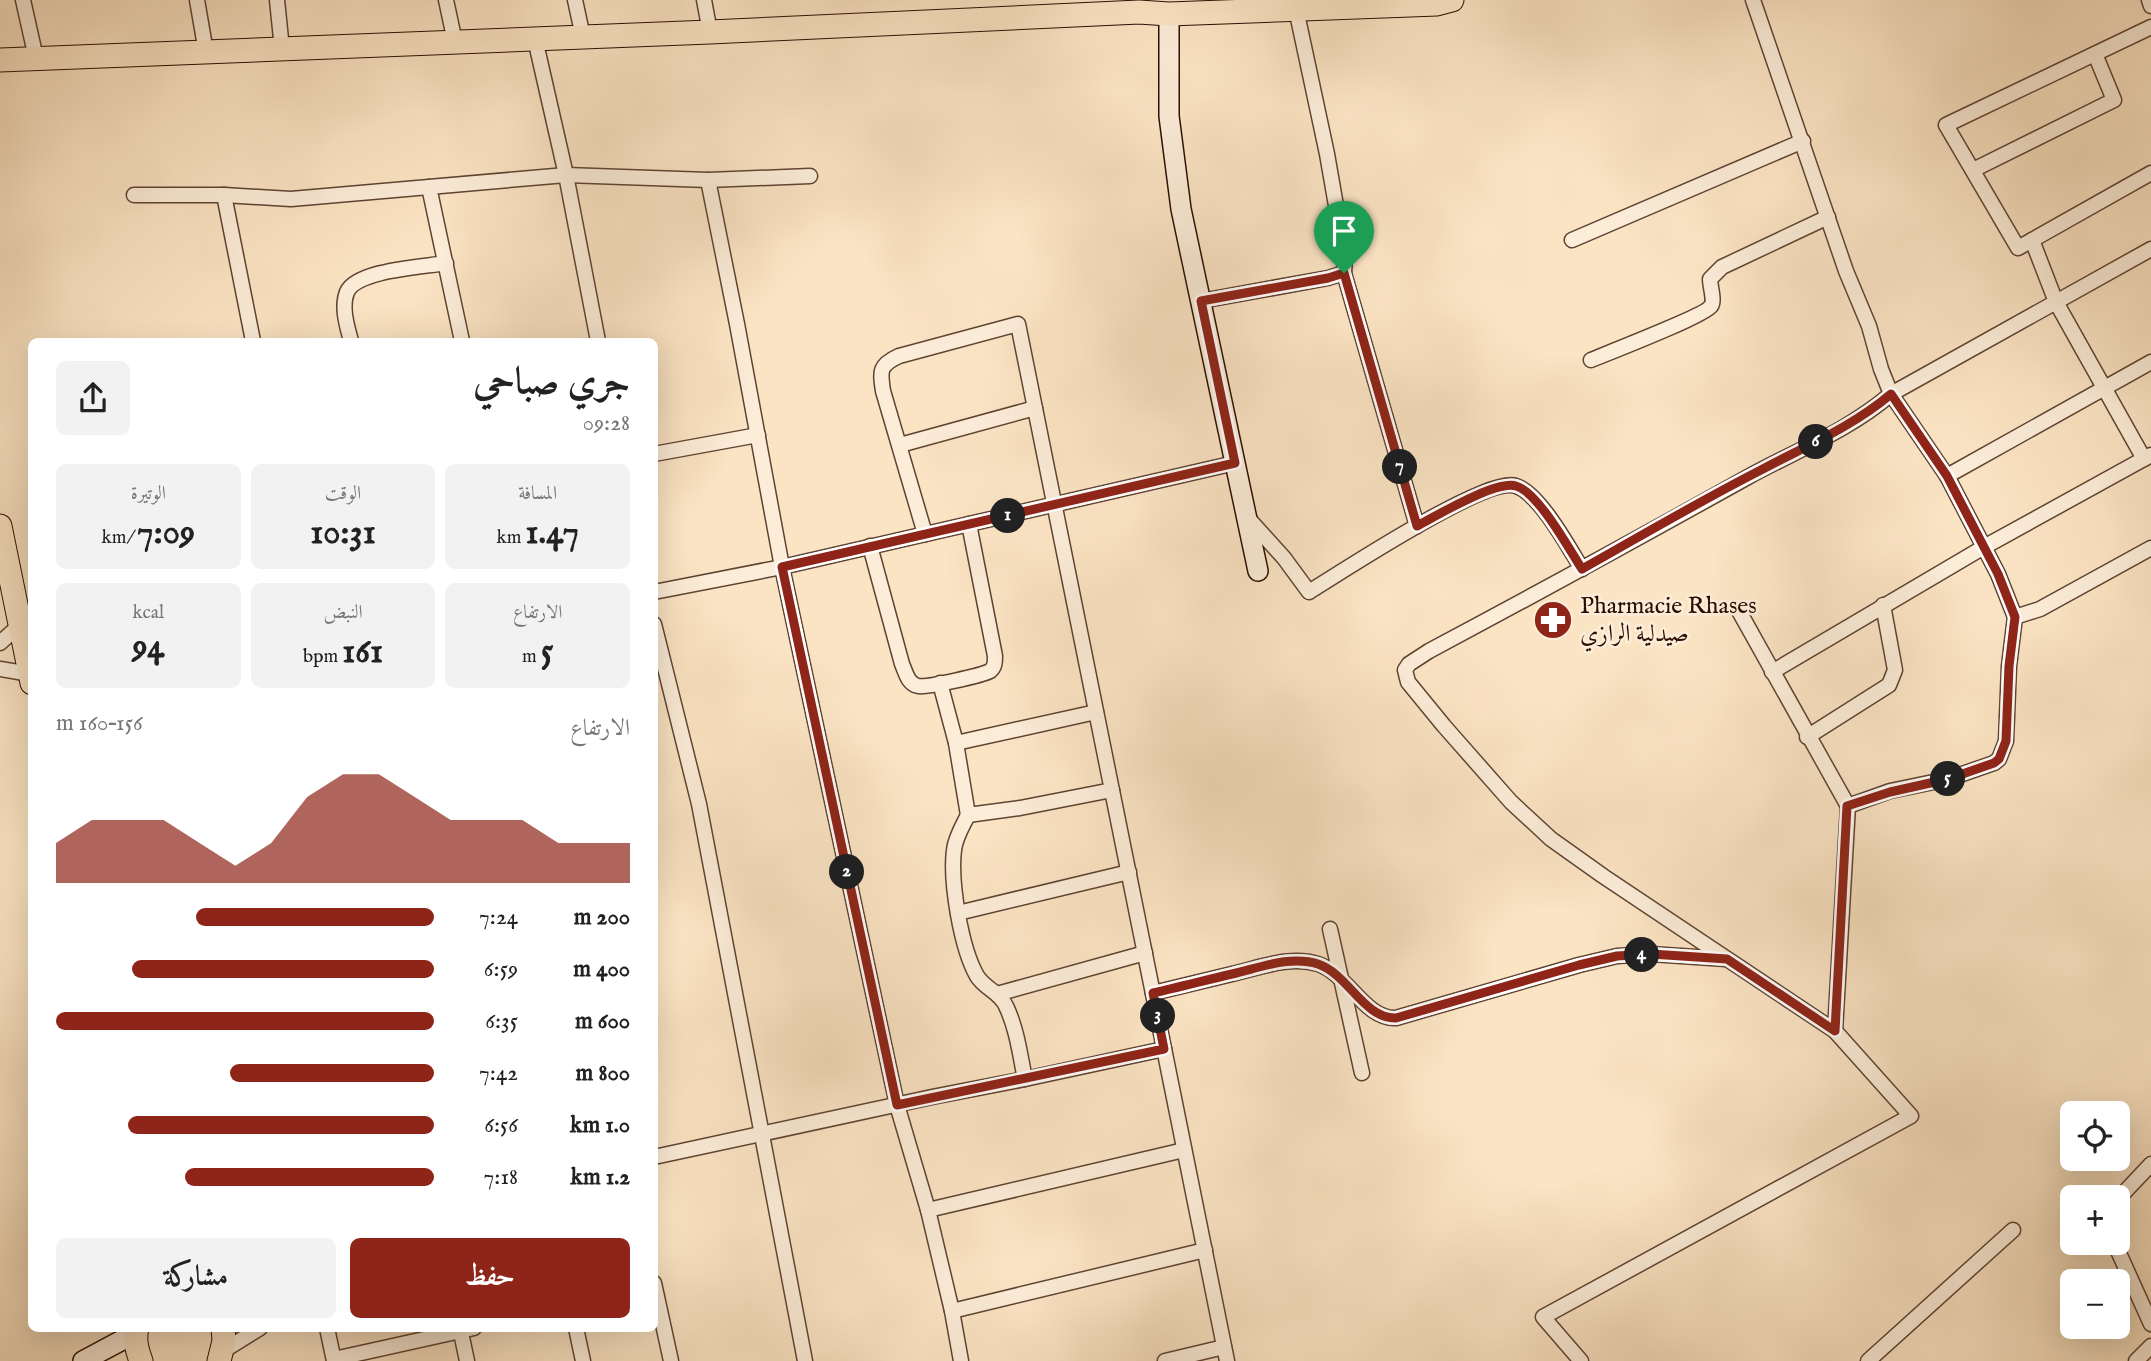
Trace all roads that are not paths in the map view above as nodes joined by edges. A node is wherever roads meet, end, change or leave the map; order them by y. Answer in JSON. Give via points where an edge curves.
{"nodes":[{"id":1,"x":23,"y":0,"type":"edge"},
{"id":2,"x":197,"y":0,"type":"edge"},
{"id":3,"x":276,"y":0,"type":"edge"},
{"id":4,"x":446,"y":0,"type":"edge"},
{"id":5,"x":575,"y":0,"type":"edge"},
{"id":6,"x":704,"y":0,"type":"edge"},
{"id":7,"x":1753,"y":0,"type":"edge"},
{"id":8,"x":2149,"y":0,"type":"edge"},
{"id":9,"x":1433,"y":2,"type":"edge"},
{"id":10,"x":2151,"y":6,"type":"edge"},
{"id":11,"x":1296,"y":9,"type":"junction"},
{"id":12,"x":1169,"y":14,"type":"junction"},
{"id":13,"x":2151,"y":27,"type":"edge"},
{"id":14,"x":710,"y":32,"type":"junction"},
{"id":15,"x":583,"y":37,"type":"junction"},
{"id":16,"x":536,"y":39,"type":"junction"},
{"id":17,"x":456,"y":42,"type":"junction"},
{"id":18,"x":282,"y":49,"type":"junction"},
{"id":19,"x":206,"y":52,"type":"junction"},
{"id":20,"x":2095,"y":54,"type":"junction"},
{"id":21,"x":36,"y":58,"type":"junction"},
{"id":22,"x":0,"y":60,"type":"edge"},
{"id":23,"x":1803,"y":141,"type":"junction"},
{"id":24,"x":1973,"y":170,"type":"junction"},
{"id":25,"x":2151,"y":173,"type":"edge"},
{"id":26,"x":566,"y":175,"type":"junction"},
{"id":27,"x":810,"y":176,"type":"dead end"},
{"id":28,"x":708,"y":180,"type":"junction"},
{"id":29,"x":429,"y":187,"type":"junction"},
{"id":30,"x":134,"y":195,"type":"dead end"},
{"id":31,"x":225,"y":195,"type":"junction"},
{"id":32,"x":1828,"y":217,"type":"junction"},
{"id":33,"x":1572,"y":240,"type":"dead end"},
{"id":34,"x":2032,"y":240,"type":"junction"},
{"id":35,"x":2151,"y":249,"type":"edge"},
{"id":36,"x":446,"y":263,"type":"junction"},
{"id":37,"x":1344,"y":273,"type":"junction"},
{"id":38,"x":1201,"y":301,"type":"junction"},
{"id":39,"x":2056,"y":302,"type":"junction"},
{"id":40,"x":252,"y":338,"type":"edge"},
{"id":41,"x":350,"y":338,"type":"edge"},
{"id":42,"x":461,"y":338,"type":"edge"},
{"id":43,"x":597,"y":338,"type":"edge"},
{"id":44,"x":1591,"y":360,"type":"dead end"},
{"id":45,"x":2151,"y":362,"type":"edge"},
{"id":46,"x":2104,"y":388,"type":"junction"},
{"id":47,"x":1891,"y":394,"type":"junction"},
{"id":48,"x":1035,"y":408,"type":"junction"},
{"id":49,"x":758,"y":435,"type":"junction"},
{"id":50,"x":900,"y":445,"type":"junction"},
{"id":51,"x":658,"y":453,"type":"edge"},
{"id":52,"x":2148,"y":457,"type":"edge"},
{"id":53,"x":1235,"y":463,"type":"junction"},
{"id":54,"x":1947,"y":476,"type":"junction"},
{"id":55,"x":1054,"y":505,"type":"junction"},
{"id":56,"x":1247,"y":517,"type":"junction"},
{"id":57,"x":969,"y":524,"type":"junction"},
{"id":58,"x":0,"y":526,"type":"edge"},
{"id":59,"x":1417,"y":526,"type":"junction"},
{"id":60,"x":925,"y":534,"type":"junction"},
{"id":61,"x":870,"y":546,"type":"junction"},
{"id":62,"x":1984,"y":547,"type":"junction"},
{"id":63,"x":2151,"y":548,"type":"edge"},
{"id":64,"x":782,"y":567,"type":"junction"},
{"id":65,"x":1582,"y":569,"type":"junction"},
{"id":66,"x":1258,"y":571,"type":"dead end"},
{"id":67,"x":658,"y":591,"type":"edge"},
{"id":68,"x":1883,"y":605,"type":"junction"},
{"id":69,"x":1739,"y":611,"type":"dead end"},
{"id":70,"x":2015,"y":617,"type":"junction"},
{"id":71,"x":20,"y":625,"type":"junction"},
{"id":72,"x":658,"y":640,"type":"edge"},
{"id":73,"x":0,"y":643,"type":"edge"},
{"id":74,"x":28,"y":664,"type":"edge"},
{"id":75,"x":0,"y":669,"type":"edge"},
{"id":76,"x":1772,"y":672,"type":"junction"},
{"id":77,"x":28,"y":677,"type":"edge"},
{"id":78,"x":940,"y":683,"type":"junction"},
{"id":79,"x":1096,"y":712,"type":"junction"},
{"id":80,"x":1807,"y":737,"type":"junction"},
{"id":81,"x":956,"y":743,"type":"junction"},
{"id":82,"x":1112,"y":790,"type":"junction"},
{"id":83,"x":1847,"y":806,"type":"junction"},
{"id":84,"x":968,"y":815,"type":"junction"},
{"id":85,"x":1129,"y":872,"type":"junction"},
{"id":86,"x":958,"y":912,"type":"junction"},
{"id":87,"x":1330,"y":929,"type":"dead end"},
{"id":88,"x":1145,"y":953,"type":"junction"},
{"id":89,"x":1727,"y":959,"type":"junction"},
{"id":90,"x":1342,"y":980,"type":"junction"},
{"id":91,"x":1153,"y":993,"type":"junction"},
{"id":92,"x":997,"y":994,"type":"junction"},
{"id":93,"x":1835,"y":1031,"type":"junction"},
{"id":94,"x":1164,"y":1049,"type":"junction"},
{"id":95,"x":1362,"y":1073,"type":"dead end"},
{"id":96,"x":1026,"y":1079,"type":"junction"},
{"id":97,"x":897,"y":1105,"type":"junction"},
{"id":98,"x":761,"y":1135,"type":"junction"},
{"id":99,"x":1184,"y":1150,"type":"junction"},
{"id":100,"x":658,"y":1156,"type":"edge"},
{"id":101,"x":2151,"y":1164,"type":"edge"},
{"id":102,"x":2130,"y":1186,"type":"edge"},
{"id":103,"x":928,"y":1210,"type":"junction"},
{"id":104,"x":2013,"y":1230,"type":"dead end"},
{"id":105,"x":1205,"y":1250,"type":"junction"},
{"id":106,"x":2120,"y":1255,"type":"edge"},
{"id":107,"x":658,"y":1300,"type":"edge"},
{"id":108,"x":952,"y":1311,"type":"junction"},
{"id":109,"x":2151,"y":1324,"type":"edge"},
{"id":110,"x":133,"y":1332,"type":"edge"},
{"id":111,"x":137,"y":1332,"type":"edge"},
{"id":112,"x":252,"y":1332,"type":"edge"},
{"id":113,"x":328,"y":1332,"type":"edge"},
{"id":114,"x":452,"y":1332,"type":"edge"},
{"id":115,"x":465,"y":1332,"type":"edge"},
{"id":116,"x":577,"y":1332,"type":"edge"},
{"id":117,"x":2151,"y":1346,"type":"edge"},
{"id":118,"x":222,"y":1347,"type":"edge"},
{"id":119,"x":1226,"y":1354,"type":"edge"},
{"id":120,"x":334,"y":1360,"type":"edge"},
{"id":121,"x":83,"y":1361,"type":"edge"},
{"id":122,"x":141,"y":1361,"type":"edge"},
{"id":123,"x":467,"y":1361,"type":"edge"},
{"id":124,"x":583,"y":1361,"type":"edge"},
{"id":125,"x":671,"y":1361,"type":"edge"},
{"id":126,"x":805,"y":1361,"type":"edge"},
{"id":127,"x":961,"y":1361,"type":"edge"},
{"id":128,"x":1165,"y":1361,"type":"edge"},
{"id":129,"x":1581,"y":1361,"type":"edge"},
{"id":130,"x":1868,"y":1361,"type":"edge"},
{"id":131,"x":2136,"y":1361,"type":"edge"}],
"edges":[{"from":1,"to":21,"type":"street"},
{"from":2,"to":19,"type":"street"},
{"from":3,"to":18,"type":"street"},
{"from":4,"to":17,"type":"street"},
{"from":5,"to":15,"type":"street"},
{"from":6,"to":14,"type":"street"},
{"from":7,"to":23,"type":"street"},
{"from":8,"to":10,"type":"street"},
{"from":9,"to":11,"type":"main road"},
{"from":11,"to":12,"type":"main road"},
{"from":11,"to":37,"type":"street","via":[[1328,154]]},
{"from":12,"to":14,"type":"main road"},
{"from":12,"to":38,"type":"street","via":[[1169,116],[1181,209]]},
{"from":13,"to":20,"type":"street"},
{"from":14,"to":15,"type":"main road"},
{"from":15,"to":16,"type":"main road"},
{"from":16,"to":17,"type":"main road"},
{"from":16,"to":26,"type":"street"},
{"from":17,"to":18,"type":"main road"},
{"from":18,"to":19,"type":"main road"},
{"from":19,"to":21,"type":"main road"},
{"from":20,"to":24,"type":"street","via":[[2114,100]]},
{"from":20,"to":24,"type":"street","via":[[1946,125]]},
{"from":21,"to":22,"type":"main road"},
{"from":23,"to":32,"type":"street"},
{"from":23,"to":33,"type":"street"},
{"from":24,"to":34,"type":"street","via":[[2018,248]]},
{"from":25,"to":34,"type":"street"},
{"from":26,"to":28,"type":"street"},
{"from":26,"to":29,"type":"street"},
{"from":26,"to":43,"type":"street"},
{"from":27,"to":28,"type":"street"},
{"from":28,"to":49,"type":"street"},
{"from":29,"to":31,"type":"street","via":[[292,199]]},
{"from":29,"to":36,"type":"street"},
{"from":30,"to":31,"type":"street"},
{"from":31,"to":40,"type":"street"},
{"from":32,"to":44,"type":"street","via":[[1722,267],[1710,279],[1712,306],[1689,320]]},
{"from":32,"to":47,"type":"street"},
{"from":34,"to":39,"type":"street"},
{"from":35,"to":39,"type":"street"},
{"from":36,"to":41,"type":"street","via":[[383,273],[355,283],[345,296]]},
{"from":36,"to":42,"type":"street"},
{"from":37,"to":38,"type":"street"},
{"from":37,"to":59,"type":"street"},
{"from":38,"to":53,"type":"street"},
{"from":39,"to":46,"type":"street"},
{"from":39,"to":47,"type":"street"},
{"from":45,"to":46,"type":"street"},
{"from":46,"to":52,"type":"street"},
{"from":46,"to":54,"type":"street"},
{"from":47,"to":54,"type":"street"},
{"from":47,"to":65,"type":"street","via":[[1850,425]]},
{"from":48,"to":50,"type":"street"},
{"from":48,"to":50,"type":"street","via":[[1018,324],[899,356],[883,366],[881,376]]},
{"from":48,"to":55,"type":"street"},
{"from":49,"to":51,"type":"street"},
{"from":49,"to":64,"type":"street"},
{"from":50,"to":60,"type":"street"},
{"from":52,"to":62,"type":"street"},
{"from":53,"to":55,"type":"street"},
{"from":53,"to":56,"type":"street"},
{"from":54,"to":62,"type":"street"},
{"from":55,"to":57,"type":"street"},
{"from":55,"to":79,"type":"street"},
{"from":56,"to":59,"type":"street","via":[[1309,592]]},
{"from":56,"to":66,"type":"street"},
{"from":57,"to":60,"type":"street"},
{"from":57,"to":78,"type":"street","via":[[995,663],[988,672]]},
{"from":58,"to":71,"type":"main road"},
{"from":59,"to":65,"type":"street","via":[[1496,487],[1514,485],[1537,502]]},
{"from":60,"to":61,"type":"street"},
{"from":61,"to":64,"type":"street"},
{"from":61,"to":78,"type":"street","via":[[910,682],[917,686]]},
{"from":62,"to":68,"type":"street"},
{"from":62,"to":70,"type":"street"},
{"from":63,"to":70,"type":"street","via":[[2039,609]]},
{"from":64,"to":67,"type":"street"},
{"from":64,"to":97,"type":"street"},
{"from":65,"to":89,"type":"street","via":[[1409,664],[1405,670],[1408,682],[1511,802],[1551,839]]},
{"from":68,"to":76,"type":"street"},
{"from":68,"to":80,"type":"street","via":[[1895,670],[1889,685]]},
{"from":69,"to":76,"type":"street"},
{"from":70,"to":83,"type":"street","via":[[2006,741],[1999,759],[1948,779]]},
{"from":71,"to":73,"type":"street"},
{"from":71,"to":74,"type":"main road"},
{"from":72,"to":98,"type":"street","via":[[699,804]]},
{"from":75,"to":77,"type":"street"},
{"from":76,"to":80,"type":"street"},
{"from":78,"to":81,"type":"street"},
{"from":79,"to":81,"type":"street"},
{"from":79,"to":82,"type":"street"},
{"from":80,"to":83,"type":"street"},
{"from":81,"to":84,"type":"street"},
{"from":82,"to":84,"type":"street"},
{"from":82,"to":85,"type":"street"},
{"from":83,"to":93,"type":"street"},
{"from":84,"to":86,"type":"street","via":[[954,848]]},
{"from":85,"to":86,"type":"street"},
{"from":85,"to":88,"type":"street"},
{"from":86,"to":92,"type":"street","via":[[976,975]]},
{"from":87,"to":90,"type":"street"},
{"from":88,"to":91,"type":"street"},
{"from":88,"to":92,"type":"street"},
{"from":89,"to":90,"type":"street","via":[[1617,956],[1396,1018],[1381,1016]]},
{"from":89,"to":93,"type":"street"},
{"from":90,"to":91,"type":"street","via":[[1331,970],[1303,961]]},
{"from":90,"to":95,"type":"street"},
{"from":91,"to":94,"type":"street"},
{"from":92,"to":96,"type":"street","via":[[1013,1024]]},
{"from":93,"to":129,"type":"street","via":[[1911,1116],[1543,1317]]},
{"from":94,"to":96,"type":"street"},
{"from":94,"to":99,"type":"street"},
{"from":96,"to":97,"type":"street"},
{"from":97,"to":98,"type":"street"},
{"from":97,"to":103,"type":"street"},
{"from":98,"to":100,"type":"street"},
{"from":98,"to":126,"type":"street"},
{"from":99,"to":103,"type":"street"},
{"from":99,"to":105,"type":"street"},
{"from":101,"to":102,"type":"street"},
{"from":103,"to":108,"type":"street"},
{"from":104,"to":130,"type":"street"},
{"from":105,"to":108,"type":"street"},
{"from":105,"to":119,"type":"street"},
{"from":106,"to":109,"type":"street"},
{"from":107,"to":125,"type":"street"},
{"from":108,"to":127,"type":"street"},
{"from":110,"to":121,"type":"street"},
{"from":111,"to":122,"type":"main road"},
{"from":112,"to":118,"type":"street"},
{"from":113,"to":120,"type":"street"},
{"from":114,"to":120,"type":"street"},
{"from":115,"to":123,"type":"street"},
{"from":116,"to":124,"type":"street"},
{"from":117,"to":131,"type":"street"},
{"from":119,"to":128,"type":"street"}]}
